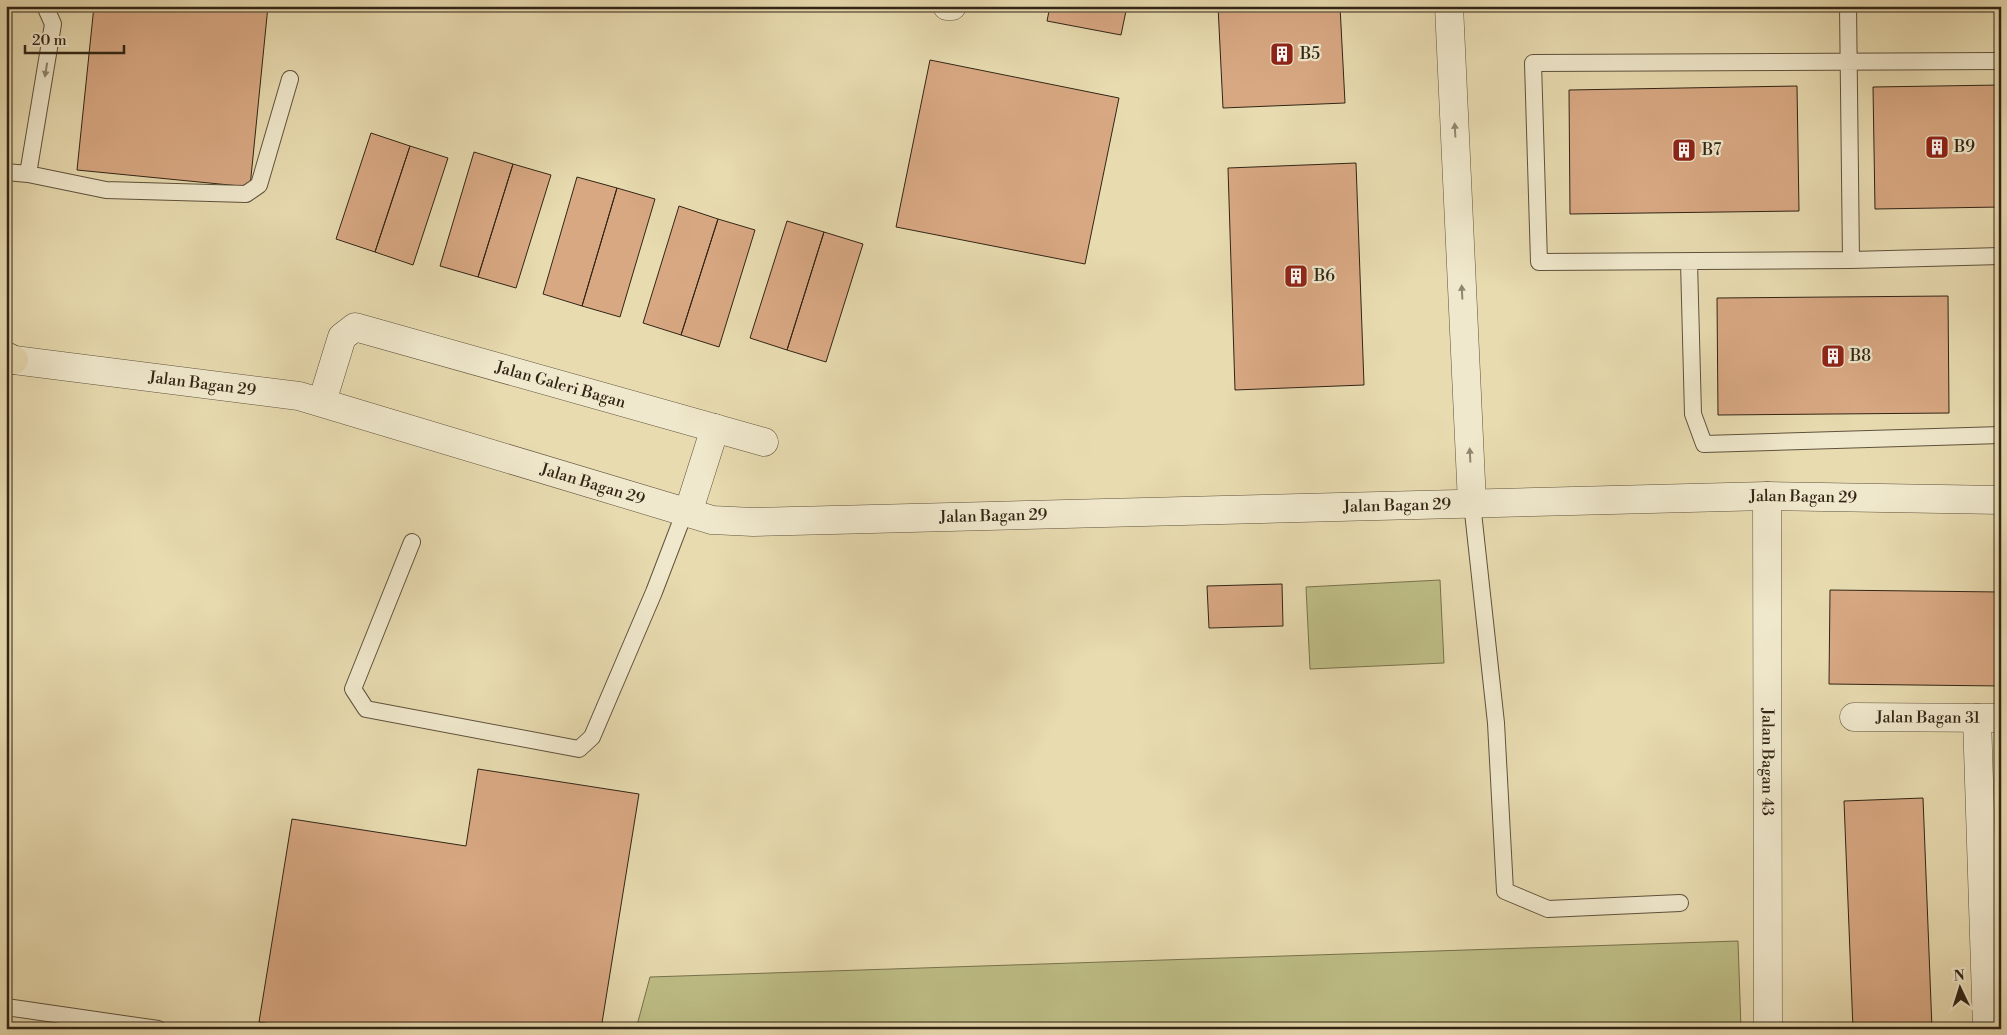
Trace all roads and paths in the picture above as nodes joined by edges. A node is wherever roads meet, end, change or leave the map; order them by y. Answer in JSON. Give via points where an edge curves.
{"nodes":[{"id":1,"x":45,"y":6,"type":"edge"},
{"id":2,"x":947,"y":6,"type":"edge"},
{"id":3,"x":952,"y":6,"type":"edge"},
{"id":4,"x":1449,"y":6,"type":"edge"},
{"id":5,"x":1848,"y":6,"type":"edge"},
{"id":6,"x":2001,"y":60,"type":"edge"},
{"id":7,"x":1849,"y":61,"type":"junction"},
{"id":8,"x":290,"y":79,"type":"dead end"},
{"id":9,"x":6,"y":172,"type":"edge"},
{"id":10,"x":28,"y":174,"type":"junction"},
{"id":11,"x":2001,"y":256,"type":"edge"},
{"id":12,"x":1850,"y":260,"type":"junction"},
{"id":13,"x":1689,"y":262,"type":"junction"},
{"id":14,"x":8,"y":359,"type":"edge"},
{"id":15,"x":322,"y":402,"type":"junction"},
{"id":16,"x":715,"y":428,"type":"junction"},
{"id":17,"x":2001,"y":435,"type":"edge"},
{"id":18,"x":764,"y":442,"type":"dead end"},
{"id":19,"x":1767,"y":496,"type":"junction"},
{"id":20,"x":2001,"y":500,"type":"edge"},
{"id":21,"x":1472,"y":503,"type":"junction"},
{"id":22,"x":686,"y":512,"type":"junction"},
{"id":23,"x":412,"y":542,"type":"dead end"},
{"id":24,"x":1854,"y":717,"type":"dead end"},
{"id":25,"x":1989,"y":718,"type":"edge"},
{"id":26,"x":1680,"y":904,"type":"dead end"},
{"id":27,"x":6,"y":1007,"type":"edge"},
{"id":28,"x":156,"y":1029,"type":"edge"},
{"id":29,"x":1768,"y":1029,"type":"edge"},
{"id":30,"x":1987,"y":1029,"type":"edge"}],
"edges":[{"from":1,"to":10,"type":"lane","one_way":true,"via":[[53,24]]},
{"from":2,"to":3,"type":"street"},
{"from":21,"to":4,"type":"street","one_way":true},
{"from":5,"to":7,"type":"lane"},
{"from":6,"to":7,"type":"lane"},
{"from":7,"to":12,"type":"lane"},
{"from":7,"to":13,"type":"lane","via":[[1533,63],[1539,262]]},
{"from":8,"to":10,"type":"lane","via":[[259,185],[246,194],[106,190]]},
{"from":9,"to":10,"type":"lane"},
{"from":11,"to":12,"type":"lane"},
{"from":12,"to":13,"type":"lane"},
{"from":13,"to":17,"type":"lane","via":[[1693,414],[1704,444]]},
{"from":14,"to":15,"type":"street","name":"Jalan Bagan 29","via":[[278,392]]},
{"from":15,"to":16,"type":"street","name":"Jalan Galeri Bagan","via":[[342,337],[355,327]]},
{"from":15,"to":22,"type":"street","name":"Jalan Bagan 29"},
{"from":16,"to":18,"type":"street","name":"Jalan Galeri Bagan"},
{"from":16,"to":22,"type":"street"},
{"from":19,"to":20,"type":"street","name":"Jalan Bagan 29"},
{"from":19,"to":21,"type":"street","name":"Jalan Bagan 29"},
{"from":19,"to":29,"type":"street","name":"Jalan Bagan 43"},
{"from":21,"to":22,"type":"street","name":"Jalan Bagan 29","via":[[753,522],[712,520]]},
{"from":21,"to":26,"type":"lane","via":[[1496,723],[1505,891],[1548,909]]},
{"from":22,"to":23,"type":"lane","via":[[592,737],[580,750],[366,709],[353,690]]},
{"from":24,"to":25,"type":"street","name":"Jalan Bagan 31"},
{"from":25,"to":30,"type":"street"},
{"from":27,"to":28,"type":"lane"}]}
